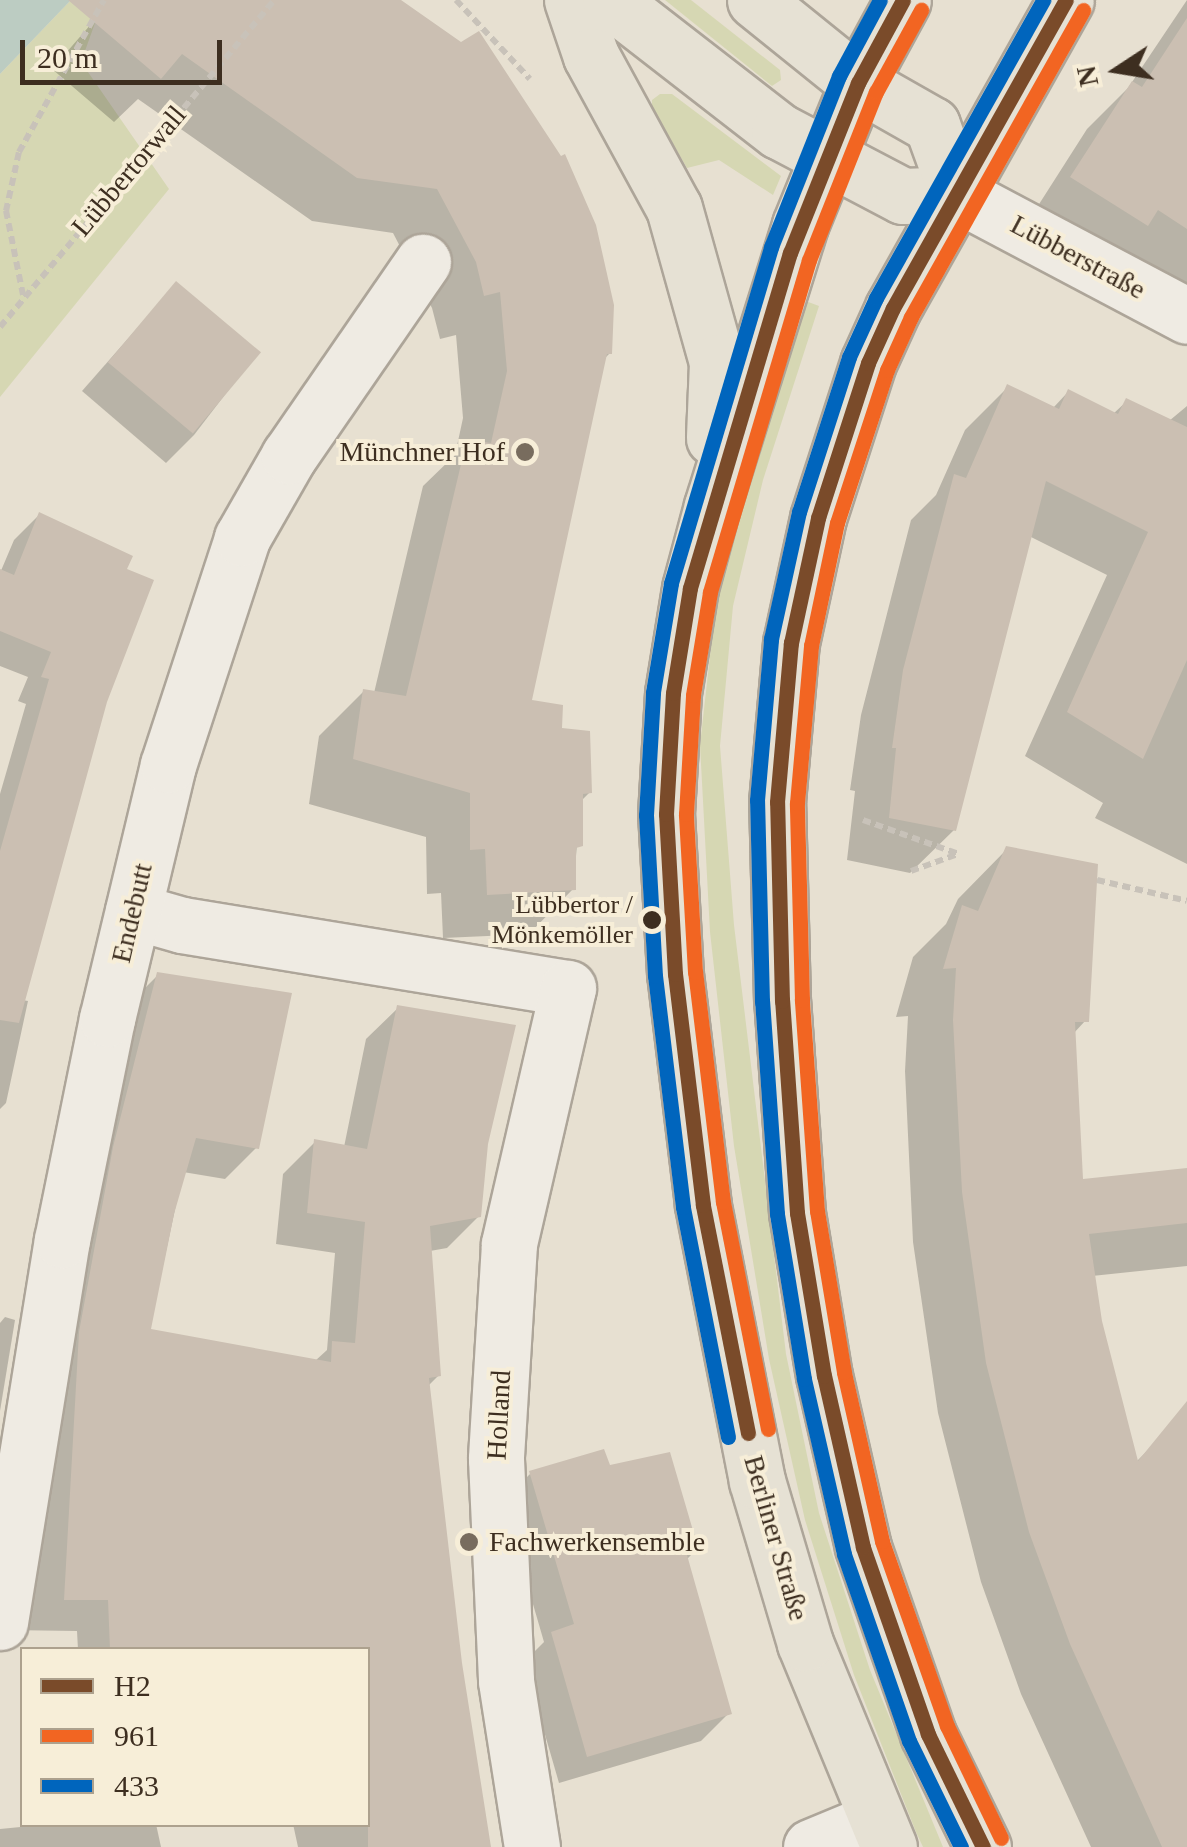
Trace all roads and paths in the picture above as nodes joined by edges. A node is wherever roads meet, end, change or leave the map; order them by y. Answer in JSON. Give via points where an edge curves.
{"nodes":[{"id":1,"x":104,"y":0,"type":"edge"},
{"id":2,"x":274,"y":0,"type":"edge"},
{"id":3,"x":572,"y":0,"type":"edge"},
{"id":4,"x":610,"y":0,"type":"edge"},
{"id":5,"x":755,"y":0,"type":"edge"},
{"id":6,"x":903,"y":0,"type":"edge"},
{"id":7,"x":1066,"y":0,"type":"edge"},
{"id":8,"x":858,"y":83,"type":"junction"},
{"id":9,"x":827,"y":156,"type":"junction"},
{"id":10,"x":957,"y":194,"type":"junction"},
{"id":11,"x":423,"y":262,"type":"dead end"},
{"id":12,"x":23,"y":296,"type":"junction"},
{"id":13,"x":1187,"y":316,"type":"edge"},
{"id":14,"x":0,"y":326,"type":"edge"},
{"id":15,"x":712,"y":506,"type":"junction"},
{"id":16,"x":863,"y":820,"type":"dead end"},
{"id":17,"x":911,"y":871,"type":"dead end"},
{"id":18,"x":1097,"y":880,"type":"dead end"},
{"id":19,"x":1187,"y":901,"type":"edge"},
{"id":20,"x":133,"y":912,"type":"junction"},
{"id":21,"x":0,"y":1622,"type":"edge"},
{"id":22,"x":882,"y":1834,"type":"edge"},
{"id":23,"x":532,"y":1847,"type":"edge"},
{"id":24,"x":811,"y":1847,"type":"edge"},
{"id":25,"x":983,"y":1847,"type":"edge"}],
"edges":[{"from":1,"to":12,"type":"path","via":[[19,152],[6,210]]},
{"from":2,"to":12,"type":"path","name":"Lübbertorwall"},
{"from":3,"to":15,"type":"main road","via":[[591,56],[674,208],[703,310],[717,362]]},
{"from":4,"to":9,"type":"main road","via":[[779,131]]},
{"from":5,"to":8,"type":"main road"},
{"from":6,"to":8,"type":"main road","name":"Berliner Straße"},
{"from":7,"to":10,"type":"main road"},
{"from":8,"to":9,"type":"main road","name":"Berliner Straße"},
{"from":8,"to":10,"type":"main road","via":[[932,125]]},
{"from":9,"to":10,"type":"main road","via":[[903,196]]},
{"from":9,"to":15,"type":"main road","name":"Berliner Straße"},
{"from":10,"to":13,"type":"street","name":"Lübberstraße"},
{"from":10,"to":25,"type":"main road","via":[[868,363],[818,518],[791,644],[777,802],[797,1213],[824,1376],[863,1548],[928,1734]]},
{"from":11,"to":20,"type":"street","name":"Endebutt","via":[[289,456],[242,538],[168,765]]},
{"from":12,"to":14,"type":"path","name":"Lübbertorwall"},
{"from":15,"to":22,"type":"main road","name":"Berliner Straße","via":[[673,693],[666,814],[675,974],[701,1186],[757,1481],[806,1643]]},
{"from":16,"to":17,"type":"path","via":[[959,854]]},
{"from":18,"to":19,"type":"path"},
{"from":20,"to":21,"type":"street","name":"Endebutt","via":[[62,1240]]},
{"from":20,"to":23,"type":"street","name":"Holland","via":[[568,988],[509,1244],[496,1459],[506,1681]]},
{"from":22,"to":24,"type":"street"}]}
